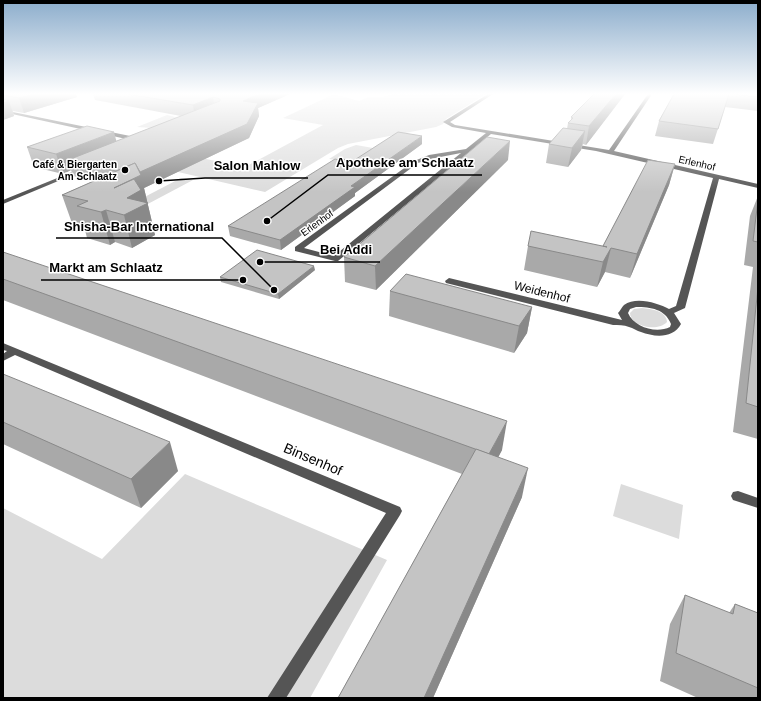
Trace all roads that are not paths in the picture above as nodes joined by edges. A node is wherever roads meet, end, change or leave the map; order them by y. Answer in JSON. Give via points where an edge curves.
{"nodes":[{"id":1,"x":79,"y":127,"type":"edge"},
{"id":2,"x":458,"y":127,"type":"edge"},
{"id":3,"x":628,"y":127,"type":"edge"},
{"id":4,"x":490,"y":132,"type":"junction"},
{"id":5,"x":134,"y":148,"type":"edge"},
{"id":6,"x":468,"y":150,"type":"junction"},
{"id":7,"x":611,"y":152,"type":"junction"},
{"id":8,"x":88,"y":167,"type":"edge"},
{"id":9,"x":716,"y":178,"type":"junction"},
{"id":10,"x":758,"y":186,"type":"edge"},
{"id":11,"x":3,"y":202,"type":"edge"},
{"id":12,"x":449,"y":281,"type":"dead end"},
{"id":13,"x":669,"y":312,"type":"junction"},
{"id":14,"x":629,"y":324,"type":"junction"},
{"id":15,"x":7,"y":352,"type":"edge"},
{"id":16,"x":738,"y":496,"type":"dead end"},
{"id":17,"x":758,"y":503,"type":"edge"},
{"id":18,"x":276,"y":698,"type":"edge"}],
"edges":[{"from":1,"to":5,"type":"street","via":[[148,141]]},
{"from":2,"to":4,"type":"street","name":"Erlenhof"},
{"from":3,"to":7,"type":"street"},
{"from":4,"to":6,"type":"street","name":"Erlenhof"},
{"from":4,"to":7,"type":"street","name":"Erlenhof"},
{"from":6,"to":6,"type":"street","name":"Erlenhof","via":[[416,162],[298,249],[336,259]]},
{"from":7,"to":9,"type":"street","name":"Erlenhof"},
{"from":8,"to":11,"type":"street"},
{"from":9,"to":10,"type":"street","name":"Erlenhof"},
{"from":9,"to":13,"type":"street","via":[[680,308]]},
{"from":12,"to":14,"type":"street","name":"Weidenhof"},
{"from":13,"to":14,"type":"street","via":[[657,306],[636,304],[627,307],[623,313]]},
{"from":13,"to":14,"type":"street","name":"Weidenhof","via":[[676,324],[664,332],[650,332]]},
{"from":15,"to":18,"type":"street","name":"Binsenhof","via":[[395,511]]},
{"from":16,"to":17,"type":"street"}]}
